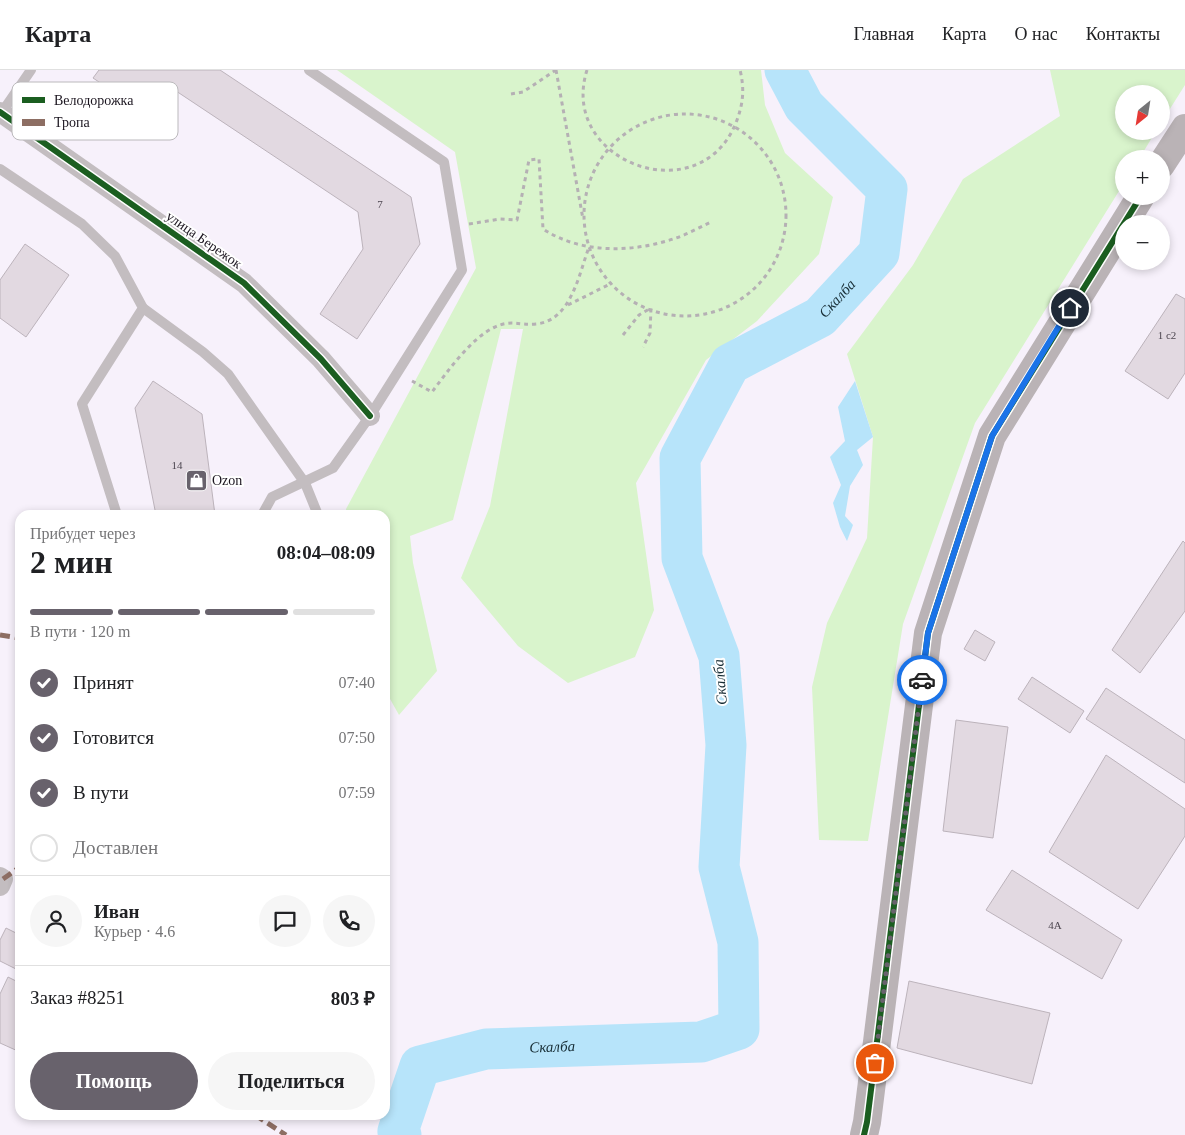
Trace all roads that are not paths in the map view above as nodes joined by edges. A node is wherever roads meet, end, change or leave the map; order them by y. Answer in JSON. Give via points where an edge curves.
{"nodes":[{"id":1,"x":31,"y":70,"type":"edge"},
{"id":2,"x":309,"y":70,"type":"edge"},
{"id":3,"x":22,"y":82,"type":"edge"},
{"id":4,"x":12,"y":96,"type":"edge"},
{"id":5,"x":0,"y":113,"type":"edge"},
{"id":6,"x":12,"y":121,"type":"edge"},
{"id":7,"x":1185,"y":128,"type":"edge"},
{"id":8,"x":39,"y":140,"type":"edge"},
{"id":9,"x":1170,"y":151,"type":"edge"},
{"id":10,"x":0,"y":170,"type":"edge"},
{"id":11,"x":1135,"y":205,"type":"edge"},
{"id":12,"x":143,"y":308,"type":"junction"},
{"id":13,"x":370,"y":416,"type":"junction"},
{"id":14,"x":306,"y":483,"type":"junction"},
{"id":15,"x":115,"y":510,"type":"edge"},
{"id":16,"x":265,"y":510,"type":"edge"},
{"id":17,"x":316,"y":510,"type":"edge"},
{"id":18,"x":0,"y":877,"type":"edge"},
{"id":19,"x":0,"y":886,"type":"edge"},
{"id":20,"x":864,"y":1135,"type":"edge"}],
"edges":[{"from":1,"to":3,"type":"lane"},
{"from":2,"to":13,"type":"lane","via":[[444,162],[462,270]]},
{"from":4,"to":5,"type":"lane"},
{"from":5,"to":6,"type":"street","name":"улица Бережок"},
{"from":7,"to":9,"type":"street"},
{"from":8,"to":13,"type":"street","name":"улица Бережок","via":[[244,283],[321,359]]},
{"from":10,"to":12,"type":"lane","via":[[82,224],[115,256]]},
{"from":11,"to":20,"type":"street","via":[[992,436],[928,633]]},
{"from":12,"to":14,"type":"lane","via":[[228,374]]},
{"from":12,"to":15,"type":"lane","via":[[82,404]]},
{"from":13,"to":14,"type":"lane","via":[[333,468]]},
{"from":14,"to":16,"type":"lane","via":[[272,497]]},
{"from":14,"to":17,"type":"lane"},
{"from":18,"to":19,"type":"street"}]}
